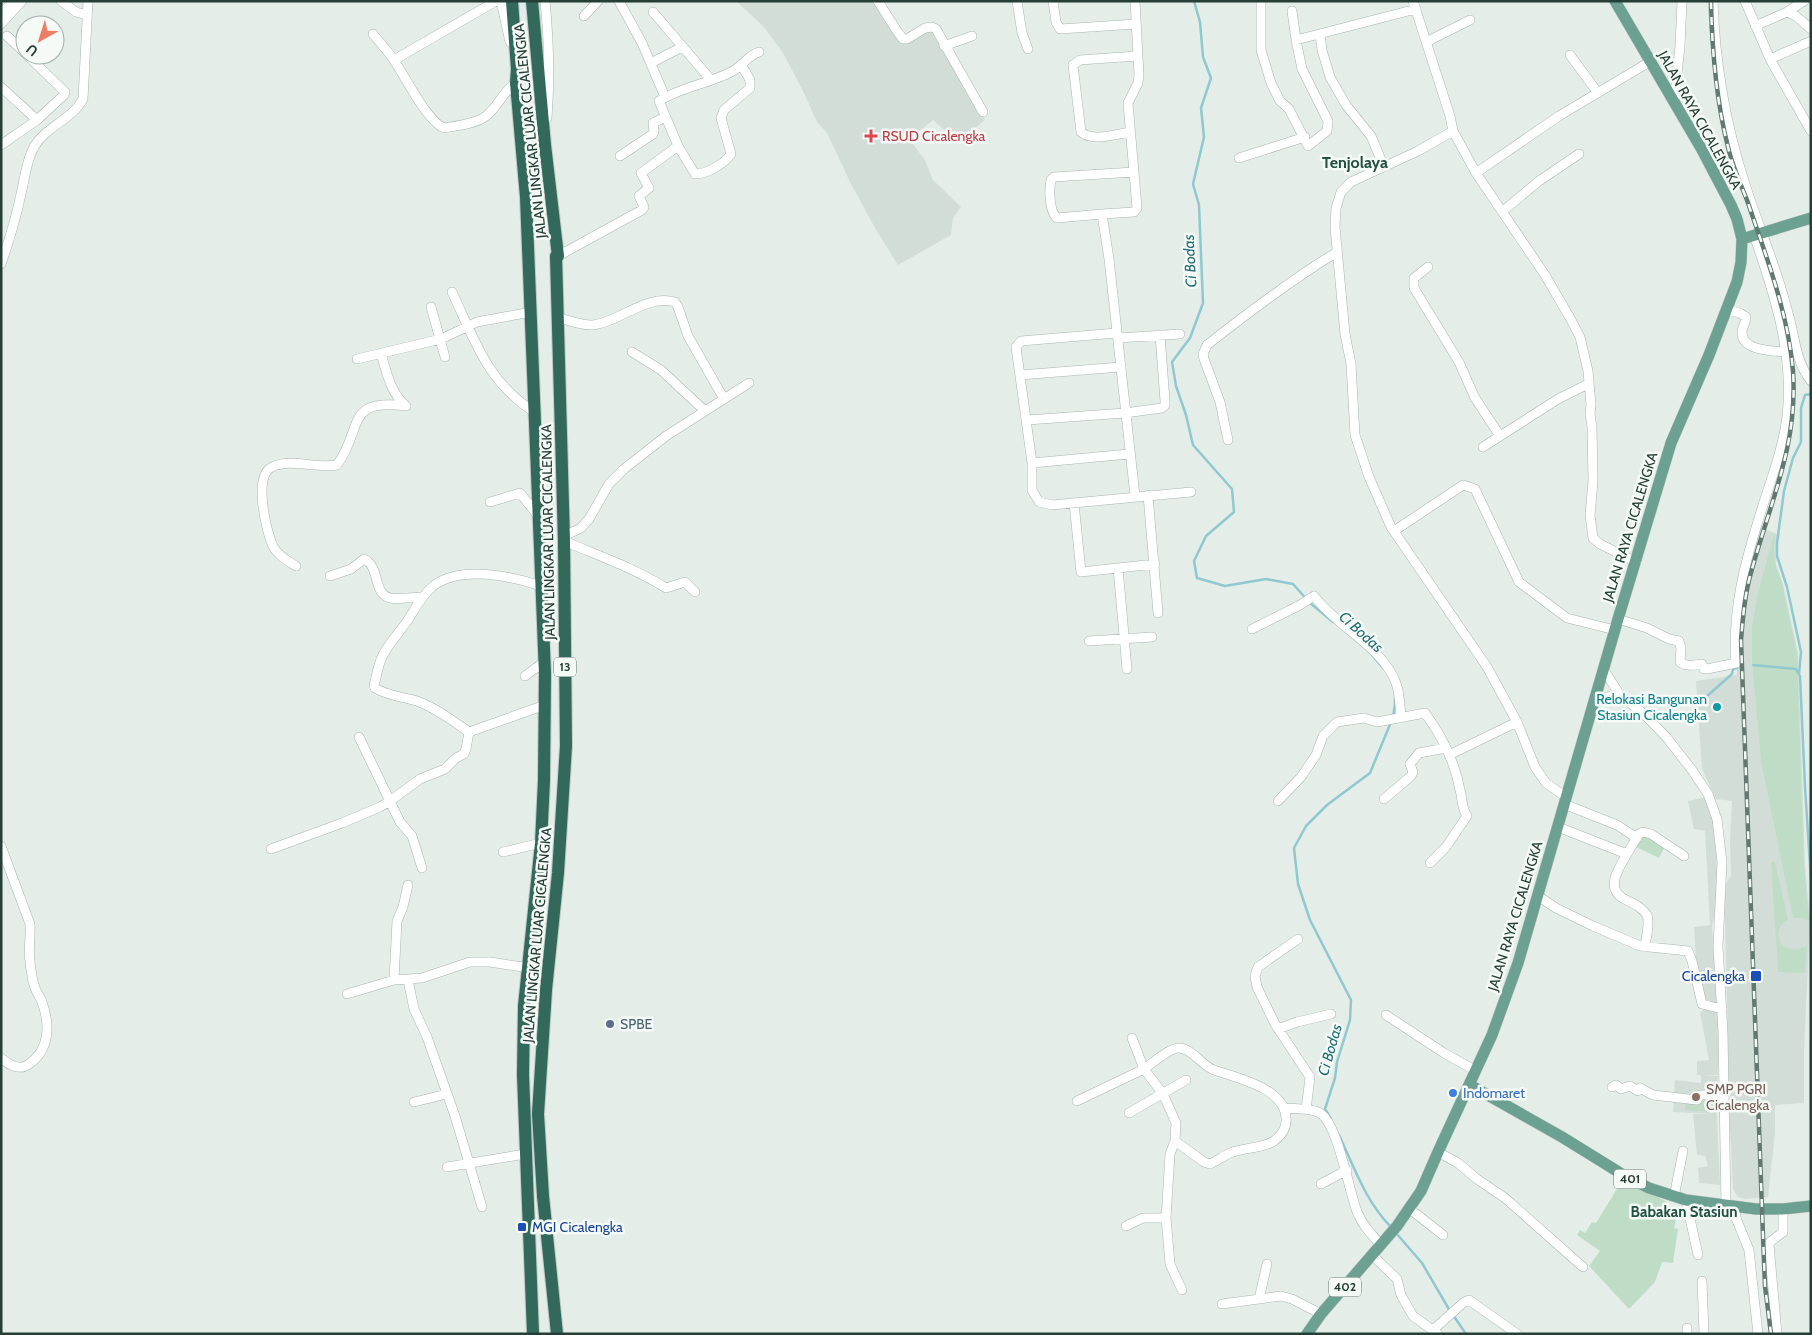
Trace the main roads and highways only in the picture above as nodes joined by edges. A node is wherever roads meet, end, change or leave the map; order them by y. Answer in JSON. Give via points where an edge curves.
{"nodes":[{"id":1,"x":512,"y":1,"type":"edge"},
{"id":2,"x":532,"y":1,"type":"edge"},
{"id":3,"x":1615,"y":1,"type":"edge"},
{"id":4,"x":1811,"y":218,"type":"edge"},
{"id":5,"x":1742,"y":239,"type":"junction"},
{"id":6,"x":1470,"y":1085,"type":"junction"},
{"id":7,"x":1811,"y":1206,"type":"edge"},
{"id":8,"x":533,"y":1334,"type":"edge"},
{"id":9,"x":557,"y":1334,"type":"edge"},
{"id":10,"x":1307,"y":1334,"type":"edge"}],
"edges":[{"from":1,"to":8,"type":"highway","name":"JALAN LINGKAR LUAR CICALENGKA","number":"13","via":[[526,198],[545,705],[541,843],[524,1016],[522,1075]]},
{"from":2,"to":9,"type":"highway","name":"JALAN LINGKAR LUAR CICALENGKA","number":"13","via":[[558,256],[564,539],[566,746],[538,1114],[542,1196]]},
{"from":3,"to":5,"type":"main road","name":"JALAN RAYA CICALENGKA","via":[[1701,148],[1737,219]]},
{"from":4,"to":5,"type":"main road"},
{"from":5,"to":6,"type":"main road","name":"JALAN RAYA CICALENGKA","via":[[1737,282],[1671,443],[1503,1008]]},
{"from":6,"to":7,"type":"main road","number":"401","via":[[1625,1176],[1674,1197],[1756,1209]]},
{"from":6,"to":10,"type":"main road","number":"402","via":[[1410,1209]]}]}
